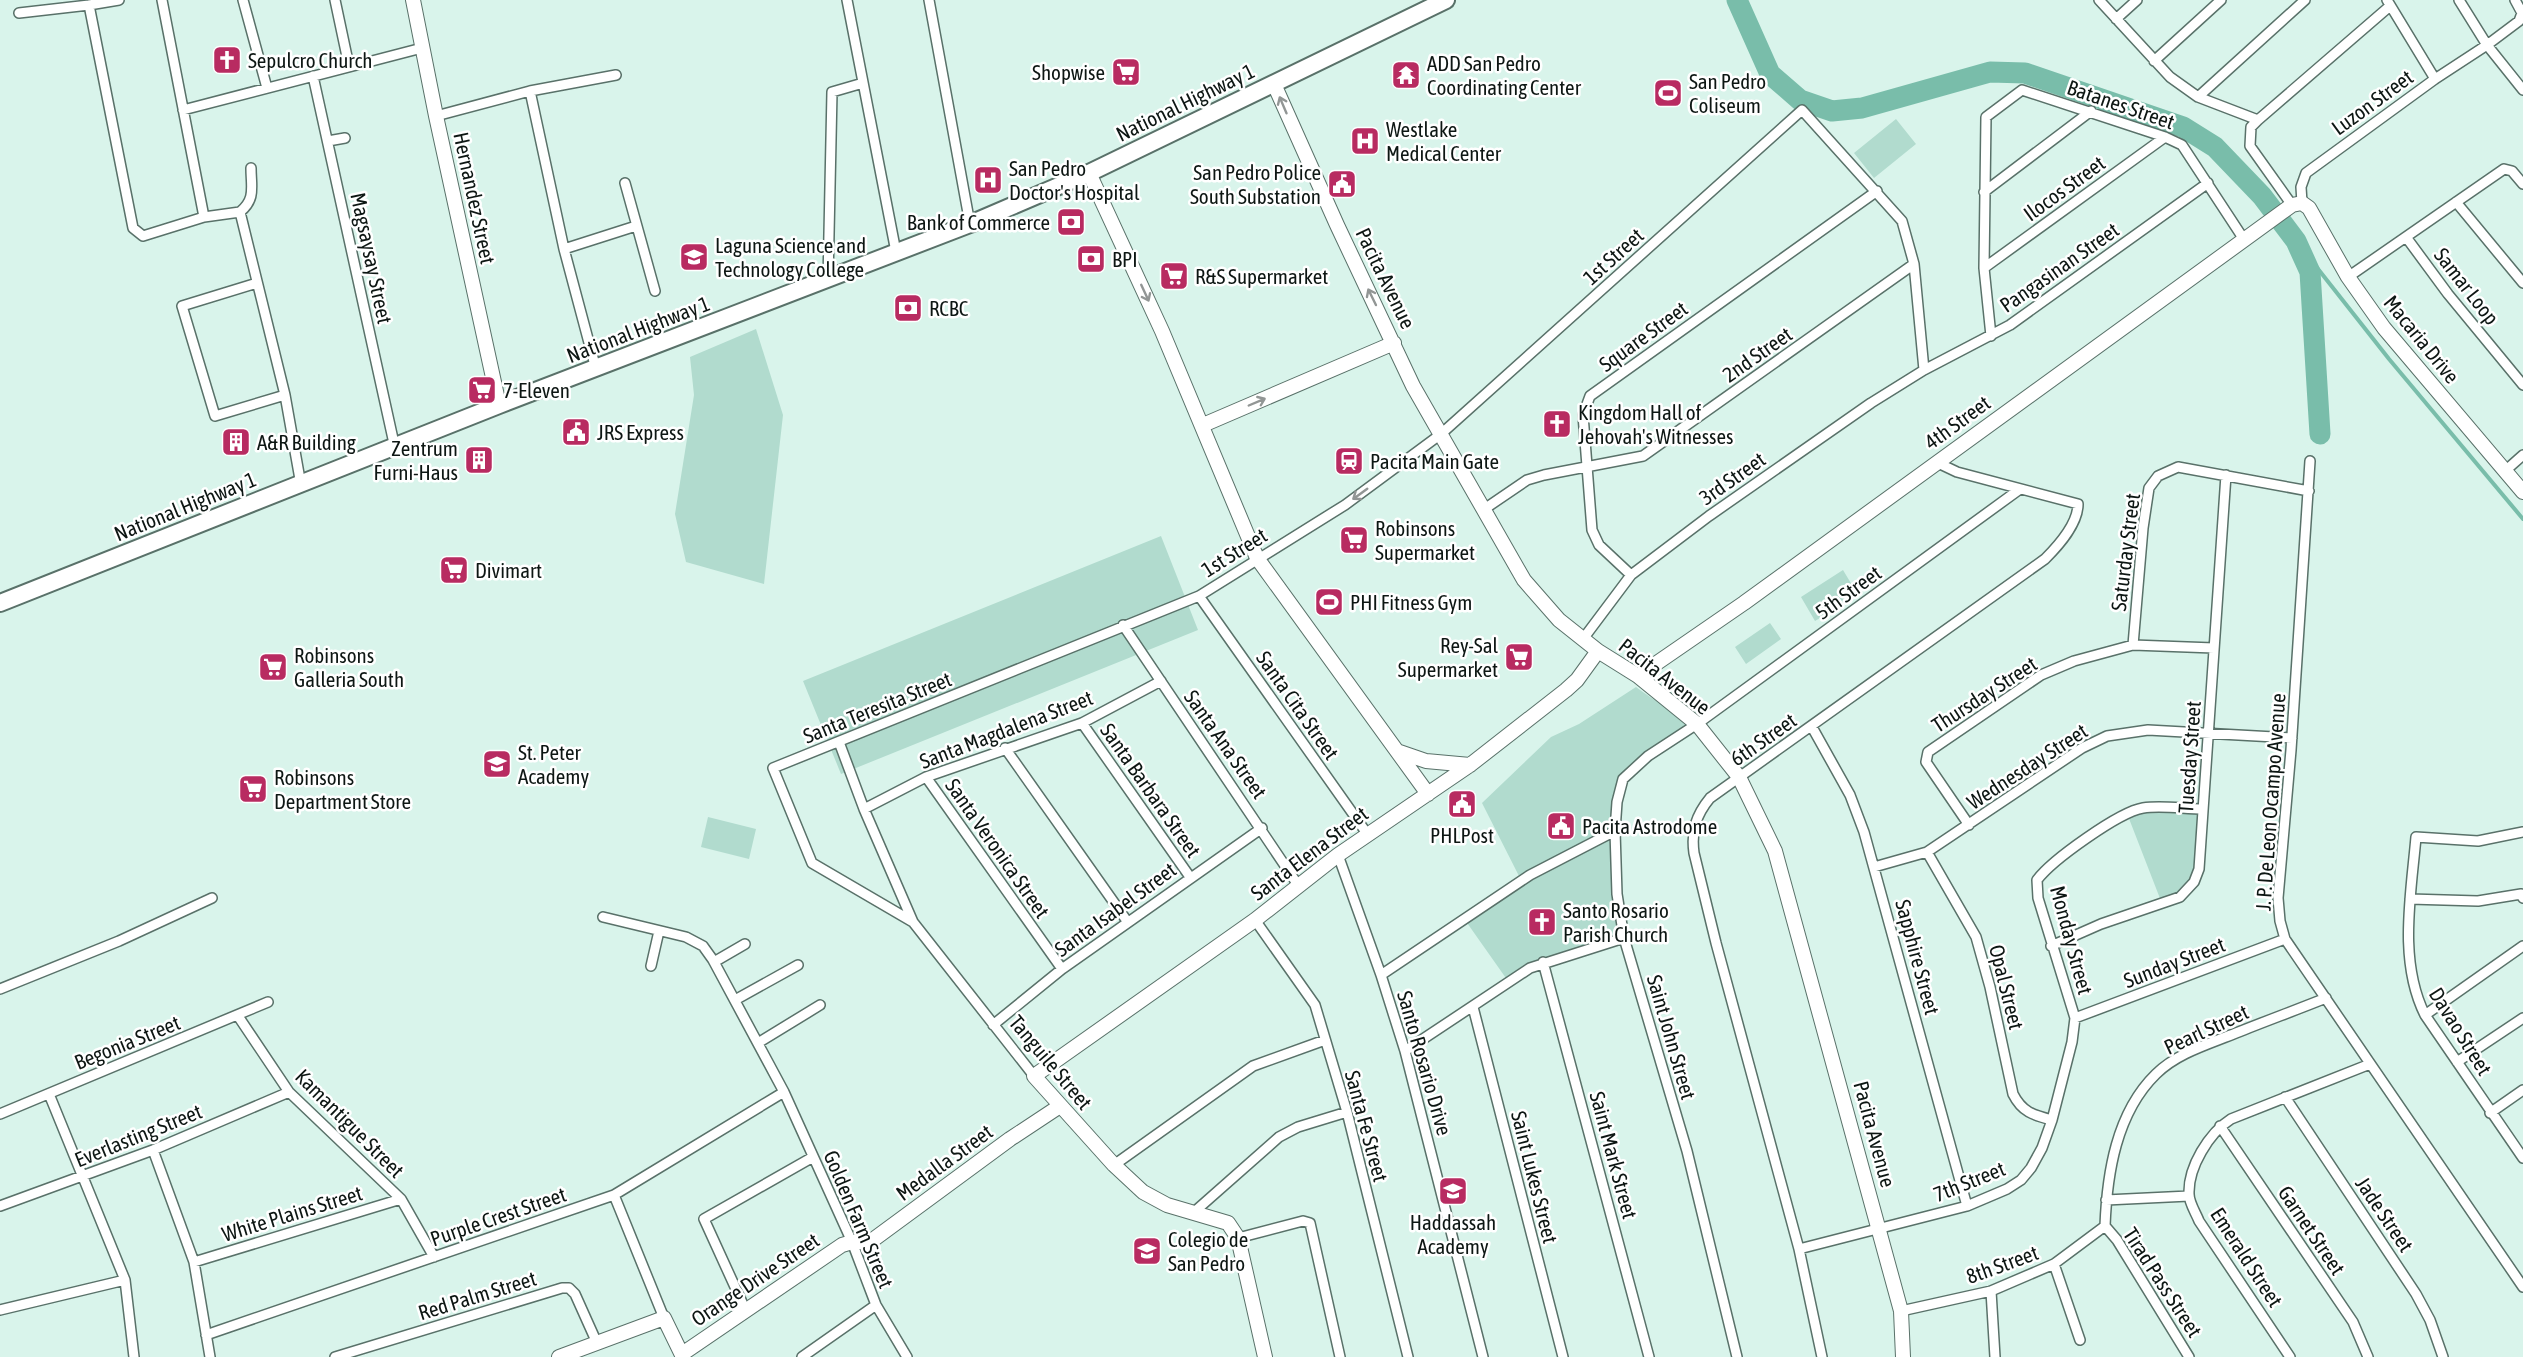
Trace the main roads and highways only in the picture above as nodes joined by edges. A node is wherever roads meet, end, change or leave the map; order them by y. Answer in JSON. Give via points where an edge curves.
{"nodes":[{"id":1,"x":1446,"y":0,"type":"edge"},
{"id":2,"x":0,"y":603,"type":"edge"}],
"edges":[{"from":1,"to":2,"type":"highway","name":"National Highway 1","via":[[1089,173],[970,224]]}]}
